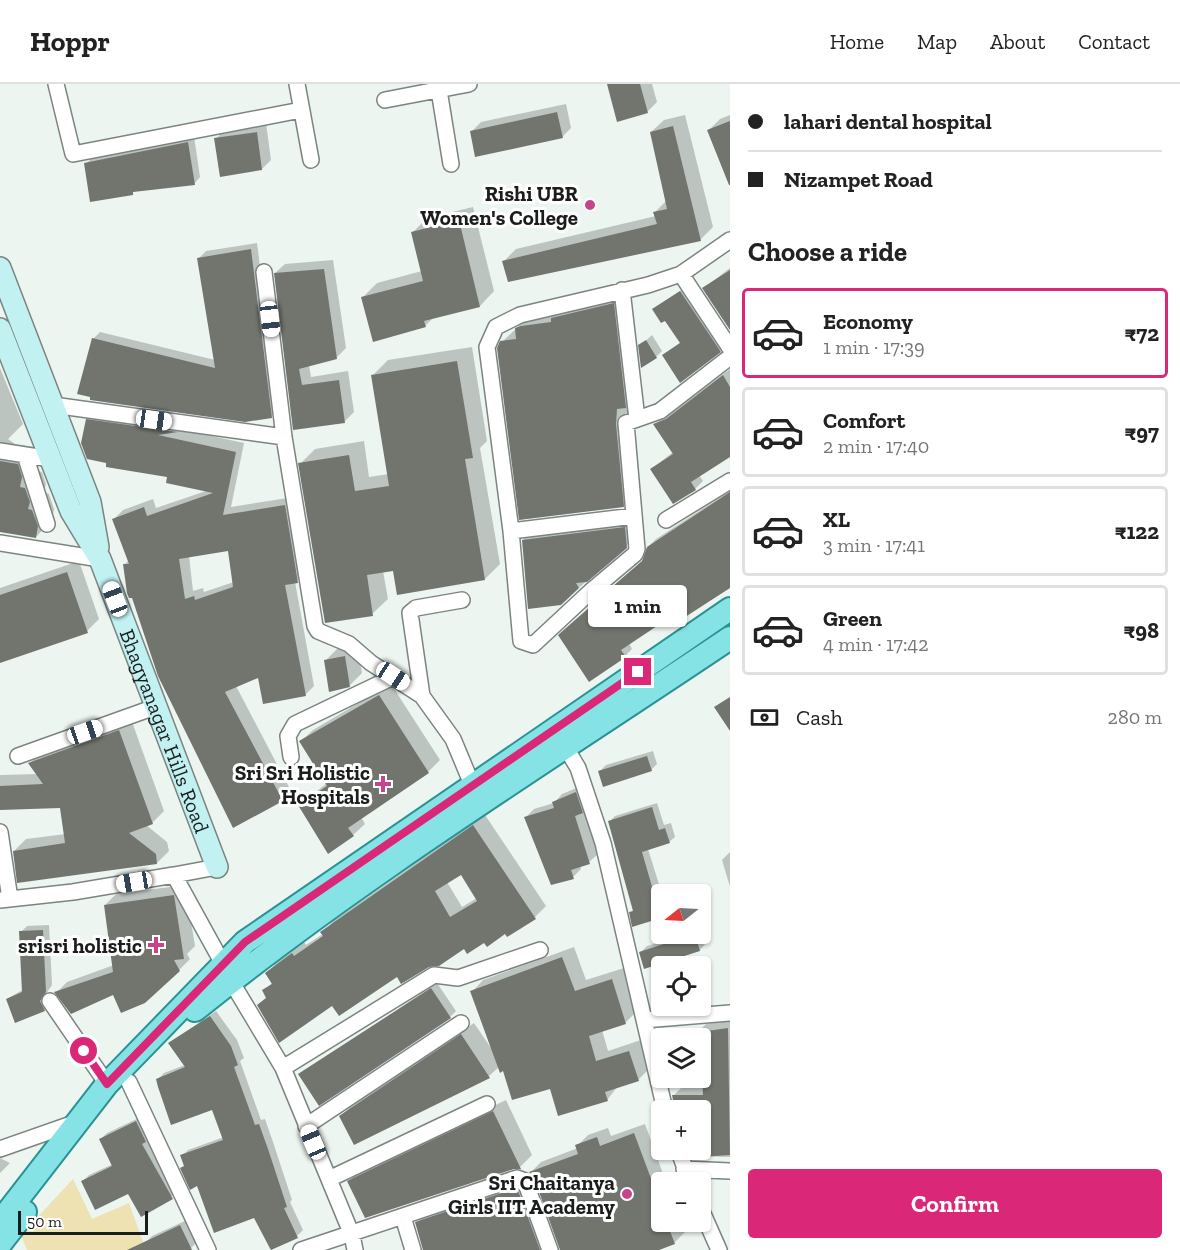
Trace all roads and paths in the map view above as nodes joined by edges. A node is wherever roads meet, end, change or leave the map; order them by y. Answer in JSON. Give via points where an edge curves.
{"nodes":[{"id":1,"x":56,"y":84,"type":"edge"},
{"id":2,"x":297,"y":84,"type":"edge"},
{"id":3,"x":469,"y":84,"type":"edge"},
{"id":4,"x":439,"y":88,"type":"edge"},
{"id":5,"x":384,"y":100,"type":"dead end"},
{"id":6,"x":301,"y":110,"type":"junction"},
{"id":7,"x":311,"y":160,"type":"dead end"},
{"id":8,"x":451,"y":164,"type":"dead end"},
{"id":9,"x":730,"y":240,"type":"edge"},
{"id":10,"x":0,"y":268,"type":"edge"},
{"id":11,"x":264,"y":272,"type":"dead end"},
{"id":12,"x":681,"y":273,"type":"junction"},
{"id":13,"x":628,"y":289,"type":"junction"},
{"id":14,"x":0,"y":329,"type":"edge"},
{"id":15,"x":730,"y":348,"type":"edge"},
{"id":16,"x":730,"y":357,"type":"edge"},
{"id":17,"x":53,"y":405,"type":"junction"},
{"id":18,"x":632,"y":421,"type":"junction"},
{"id":19,"x":284,"y":437,"type":"junction"},
{"id":20,"x":0,"y":451,"type":"edge"},
{"id":21,"x":25,"y":455,"type":"junction"},
{"id":22,"x":51,"y":459,"type":"junction"},
{"id":23,"x":730,"y":481,"type":"edge"},
{"id":24,"x":634,"y":516,"type":"junction"},
{"id":25,"x":666,"y":520,"type":"dead end"},
{"id":26,"x":47,"y":524,"type":"dead end"},
{"id":27,"x":511,"y":531,"type":"junction"},
{"id":28,"x":0,"y":543,"type":"edge"},
{"id":29,"x":100,"y":559,"type":"junction"},
{"id":30,"x":462,"y":600,"type":"dead end"},
{"id":31,"x":730,"y":609,"type":"edge"},
{"id":32,"x":730,"y":638,"type":"edge"},
{"id":33,"x":393,"y":676,"type":"junction"},
{"id":34,"x":423,"y":696,"type":"junction"},
{"id":35,"x":155,"y":707,"type":"junction"},
{"id":36,"x":565,"y":746,"type":"junction"},
{"id":37,"x":18,"y":756,"type":"dead end"},
{"id":38,"x":291,"y":757,"type":"dead end"},
{"id":39,"x":477,"y":795,"type":"junction"},
{"id":40,"x":0,"y":832,"type":"edge"},
{"id":41,"x":217,"y":867,"type":"joint"},
{"id":42,"x":174,"y":875,"type":"junction"},
{"id":43,"x":5,"y":900,"type":"edge"},
{"id":44,"x":540,"y":950,"type":"dead end"},
{"id":45,"x":227,"y":972,"type":"junction"},
{"id":46,"x":50,"y":1001,"type":"dead end"},
{"id":47,"x":730,"y":1013,"type":"edge"},
{"id":48,"x":644,"y":1020,"type":"junction"},
{"id":49,"x":461,"y":1023,"type":"dead end"},
{"id":50,"x":283,"y":1068,"type":"junction"},
{"id":51,"x":118,"y":1083,"type":"junction"},
{"id":52,"x":662,"y":1100,"type":"edge"},
{"id":53,"x":487,"y":1104,"type":"dead end"},
{"id":54,"x":79,"y":1122,"type":"junction"},
{"id":55,"x":306,"y":1126,"type":"junction"},
{"id":56,"x":0,"y":1149,"type":"edge"},
{"id":57,"x":730,"y":1171,"type":"edge"},
{"id":58,"x":711,"y":1173,"type":"edge"},
{"id":59,"x":329,"y":1179,"type":"junction"},
{"id":60,"x":403,"y":1217,"type":"junction"},
{"id":61,"x":0,"y":1222,"type":"edge"},
{"id":62,"x":711,"y":1232,"type":"edge"},
{"id":63,"x":353,"y":1242,"type":"edge"},
{"id":64,"x":0,"y":1244,"type":"edge"},
{"id":65,"x":208,"y":1250,"type":"edge"},
{"id":66,"x":302,"y":1250,"type":"edge"},
{"id":67,"x":413,"y":1250,"type":"edge"},
{"id":68,"x":550,"y":1250,"type":"edge"},
{"id":69,"x":719,"y":1250,"type":"edge"}],
"edges":[{"from":1,"to":6,"type":"street","via":[[73,154]]},
{"from":2,"to":6,"type":"street"},
{"from":3,"to":4,"type":"street"},
{"from":4,"to":5,"type":"street"},
{"from":4,"to":8,"type":"street"},
{"from":6,"to":7,"type":"street"},
{"from":9,"to":12,"type":"street"},
{"from":10,"to":17,"type":"main road","name":"Bhagyanagar Hills Road"},
{"from":11,"to":19,"type":"street"},
{"from":12,"to":13,"type":"street"},
{"from":12,"to":15,"type":"street"},
{"from":13,"to":18,"type":"street"},
{"from":13,"to":27,"type":"street","via":[[520,315],[496,327],[491,335],[487,347]]},
{"from":14,"to":22,"type":"main road","name":"Bhagyanagar Hills Road"},
{"from":16,"to":18,"type":"street","via":[[660,411]]},
{"from":17,"to":19,"type":"street"},
{"from":17,"to":29,"type":"main road","name":"Bhagyanagar Hills Road","via":[[90,502]]},
{"from":18,"to":24,"type":"street"},
{"from":19,"to":33,"type":"street","via":[[315,626],[318,631],[349,644]]},
{"from":20,"to":21,"type":"street"},
{"from":21,"to":22,"type":"street"},
{"from":21,"to":26,"type":"street"},
{"from":22,"to":29,"type":"main road","name":"Bhagyanagar Hills Road","via":[[71,511]]},
{"from":23,"to":25,"type":"street"},
{"from":24,"to":27,"type":"street"},
{"from":24,"to":27,"type":"street","via":[[635,554],[533,645],[521,641]]},
{"from":28,"to":29,"type":"street"},
{"from":29,"to":35,"type":"main road","name":"Bhagyanagar Hills Road"},
{"from":30,"to":34,"type":"street","via":[[416,608],[410,613]]},
{"from":31,"to":39,"type":"main road"},
{"from":32,"to":36,"type":"main road"},
{"from":33,"to":34,"type":"street"},
{"from":33,"to":38,"type":"street","via":[[295,724],[288,736]]},
{"from":34,"to":39,"type":"street","via":[[453,739]]},
{"from":35,"to":37,"type":"street"},
{"from":35,"to":41,"type":"main road","name":"Bhagyanagar Hills Road"},
{"from":36,"to":39,"type":"main road"},
{"from":36,"to":48,"type":"street","via":[[578,768],[603,843]]},
{"from":39,"to":45,"type":"main road","via":[[368,880]]},
{"from":40,"to":43,"type":"street"},
{"from":41,"to":42,"type":"street"},
{"from":42,"to":43,"type":"street"},
{"from":42,"to":45,"type":"street"},
{"from":44,"to":50,"type":"street","via":[[458,978],[434,975]]},
{"from":45,"to":50,"type":"street"},
{"from":45,"to":51,"type":"main road"},
{"from":46,"to":51,"type":"street"},
{"from":47,"to":48,"type":"street"},
{"from":48,"to":52,"type":"street"},
{"from":49,"to":55,"type":"street"},
{"from":50,"to":55,"type":"street"},
{"from":51,"to":54,"type":"main road"},
{"from":51,"to":64,"type":"main road"},
{"from":51,"to":65,"type":"street"},
{"from":53,"to":59,"type":"street"},
{"from":54,"to":56,"type":"street"},
{"from":54,"to":61,"type":"main road"},
{"from":55,"to":59,"type":"street"},
{"from":57,"to":58,"type":"street"},
{"from":59,"to":63,"type":"street"},
{"from":60,"to":63,"type":"street"},
{"from":60,"to":67,"type":"street"},
{"from":60,"to":68,"type":"street","via":[[522,1178]]},
{"from":62,"to":69,"type":"street"},
{"from":63,"to":66,"type":"street"}]}
